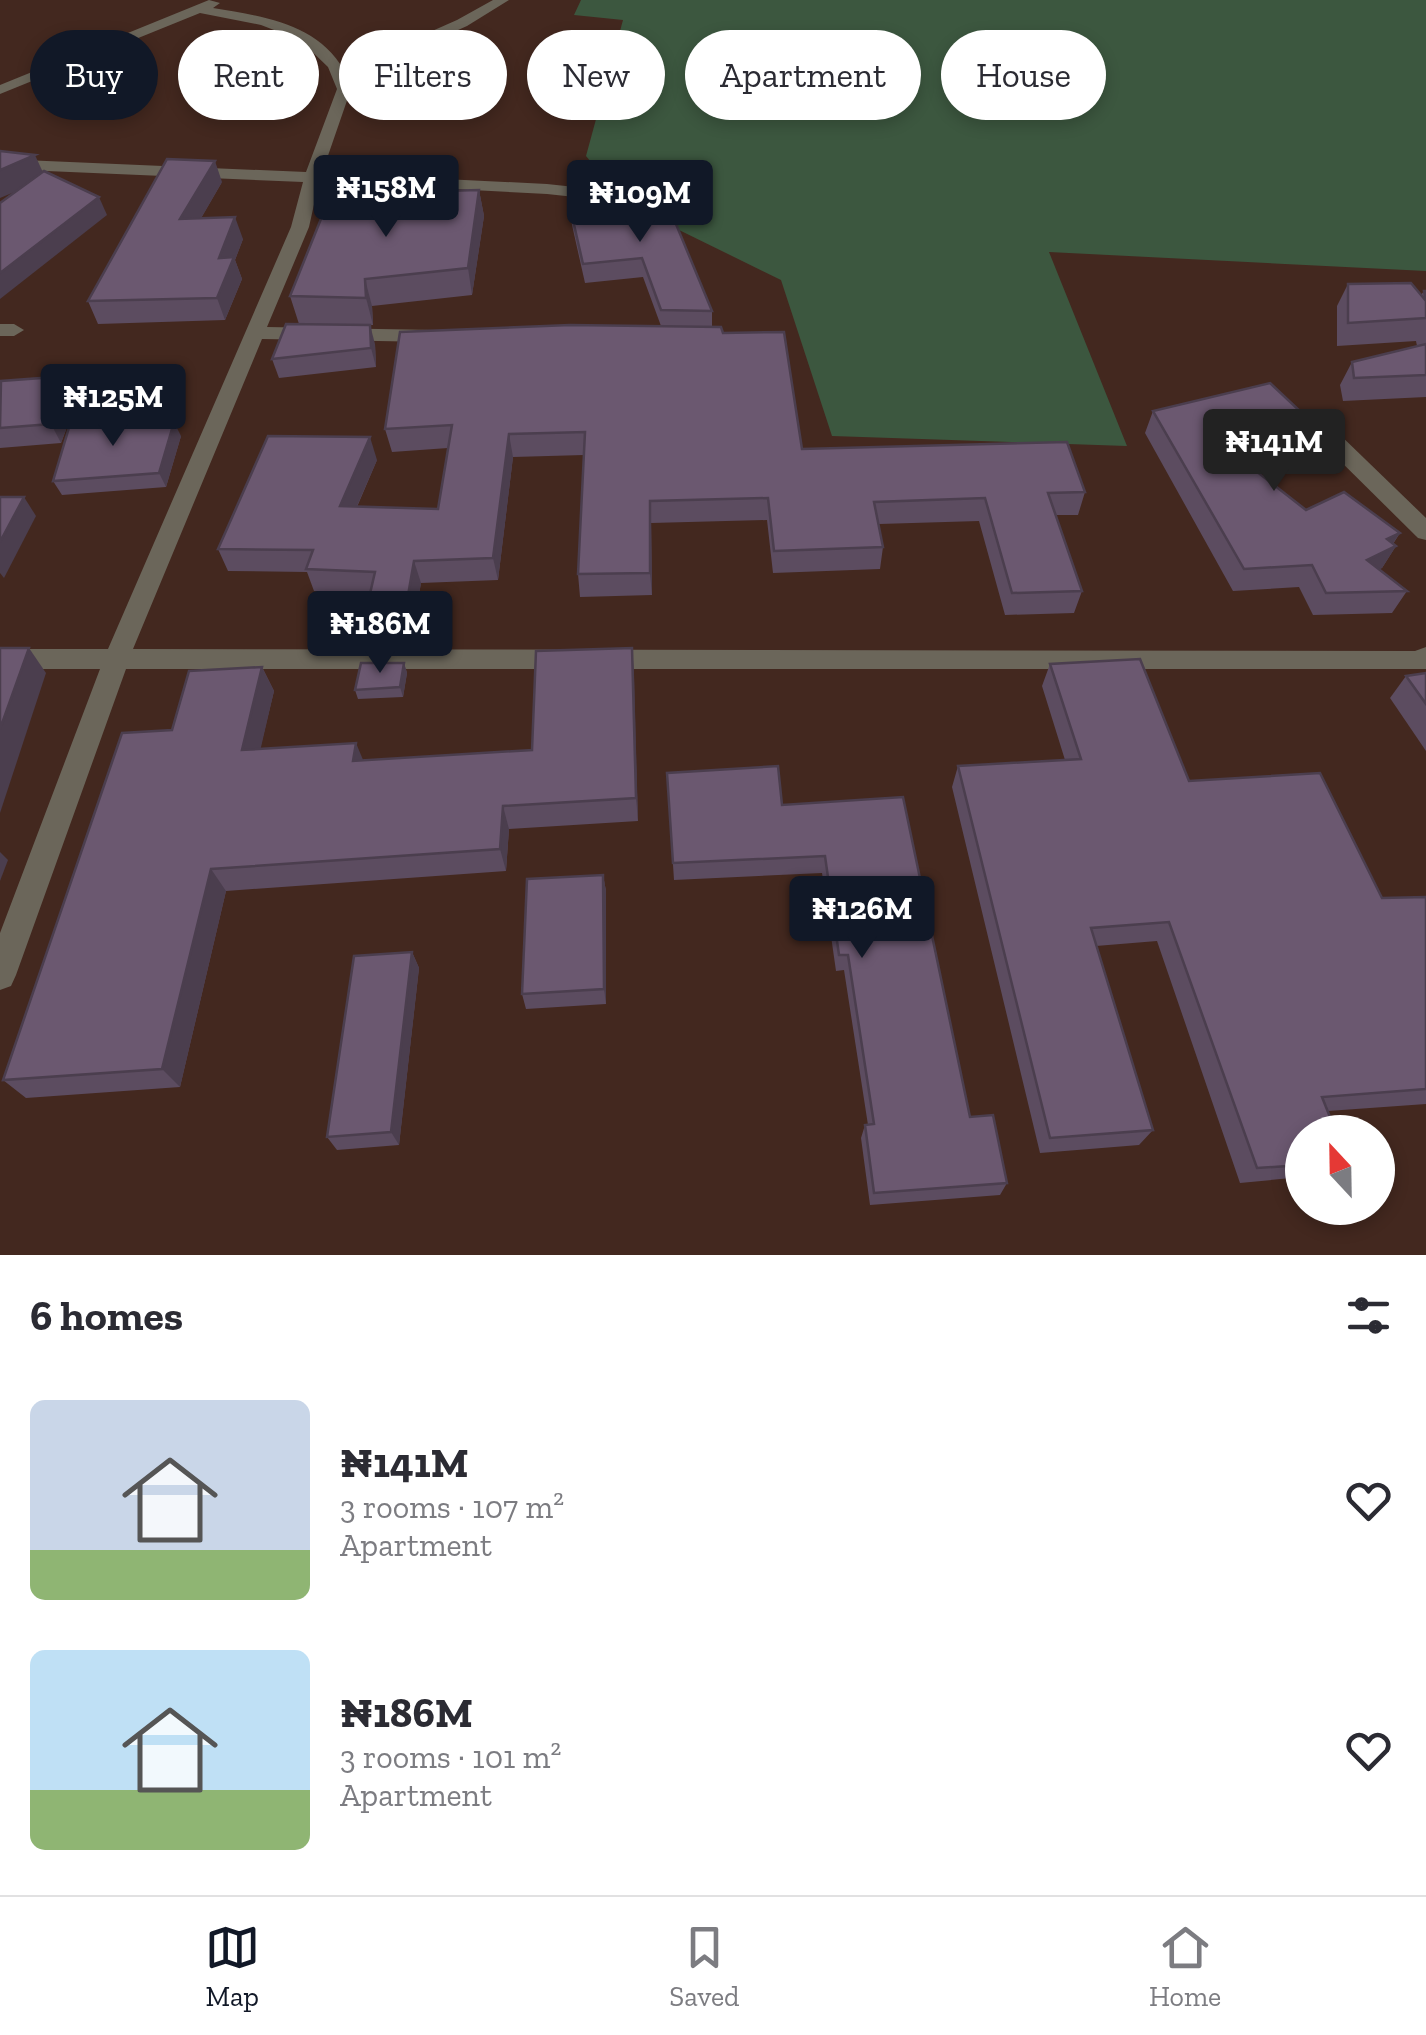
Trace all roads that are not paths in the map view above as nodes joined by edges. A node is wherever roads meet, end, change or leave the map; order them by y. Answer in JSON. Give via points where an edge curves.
{"nodes":[{"id":1,"x":220,"y":0,"type":"edge"},
{"id":2,"x":502,"y":0,"type":"edge"},
{"id":3,"x":198,"y":9,"type":"junction"},
{"id":4,"x":447,"y":30,"type":"edge"},
{"id":5,"x":339,"y":75,"type":"edge"},
{"id":6,"x":0,"y":90,"type":"edge"},
{"id":7,"x":339,"y":103,"type":"edge"},
{"id":8,"x":0,"y":164,"type":"edge"},
{"id":9,"x":312,"y":178,"type":"junction"},
{"id":10,"x":640,"y":199,"type":"edge"},
{"id":11,"x":255,"y":334,"type":"junction"},
{"id":12,"x":450,"y":336,"type":"edge"},
{"id":13,"x":1327,"y":435,"type":"dead end"},
{"id":14,"x":1426,"y":532,"type":"edge"},
{"id":15,"x":1426,"y":657,"type":"edge"},
{"id":16,"x":117,"y":658,"type":"junction"},
{"id":17,"x":0,"y":659,"type":"edge"},
{"id":18,"x":0,"y":975,"type":"edge"}],
"edges":[{"from":1,"to":3,"type":"street"},
{"from":2,"to":4,"type":"street"},
{"from":3,"to":5,"type":"street","via":[[296,29]]},
{"from":3,"to":6,"type":"street"},
{"from":7,"to":9,"type":"street"},
{"from":8,"to":9,"type":"street"},
{"from":9,"to":10,"type":"street"},
{"from":9,"to":11,"type":"street","via":[[300,227]]},
{"from":11,"to":12,"type":"street"},
{"from":11,"to":16,"type":"street"},
{"from":13,"to":14,"type":"street"},
{"from":15,"to":16,"type":"street"},
{"from":16,"to":17,"type":"street"},
{"from":16,"to":18,"type":"street"}]}
